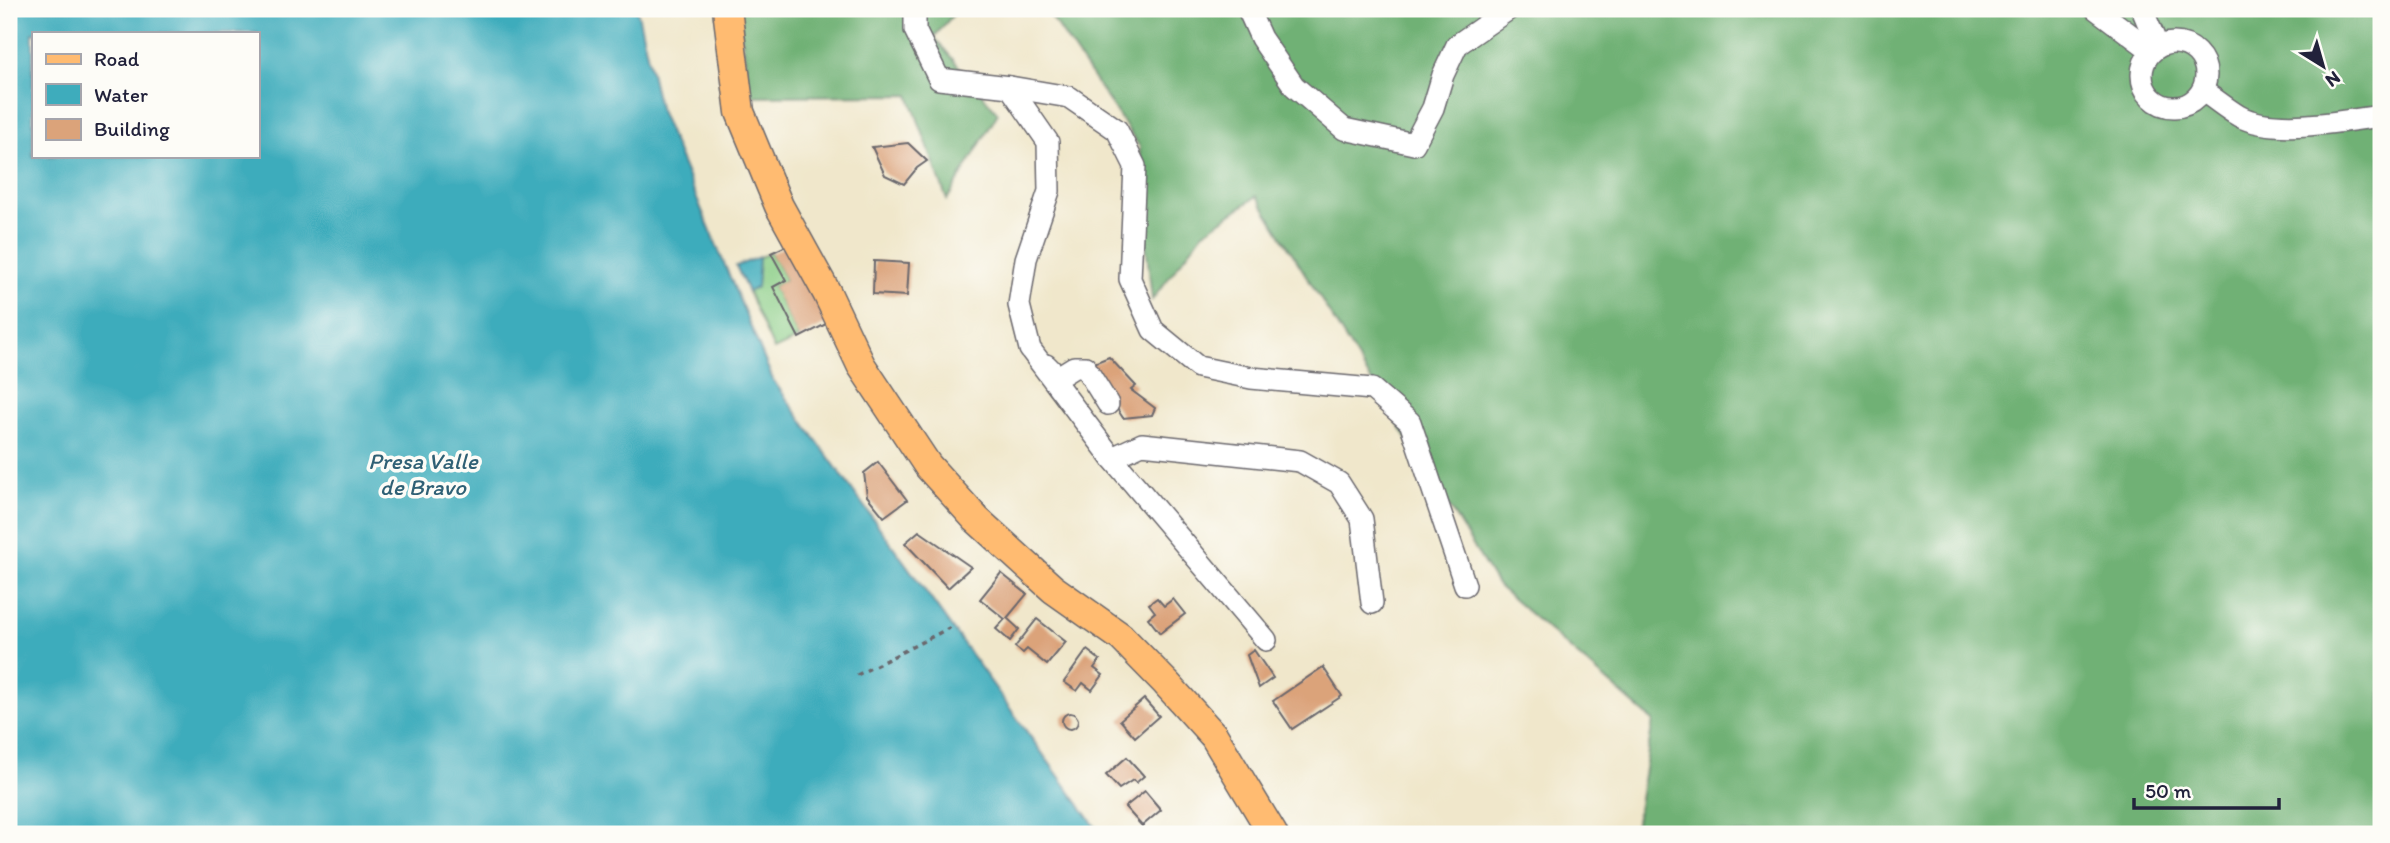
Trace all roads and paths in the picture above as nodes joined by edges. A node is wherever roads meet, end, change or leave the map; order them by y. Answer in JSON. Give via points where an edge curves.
{"nodes":[{"id":1,"x":727,"y":9,"type":"edge"},
{"id":2,"x":915,"y":9,"type":"edge"},
{"id":3,"x":1248,"y":9,"type":"edge"},
{"id":4,"x":1509,"y":9,"type":"edge"},
{"id":5,"x":2096,"y":9,"type":"edge"},
{"id":6,"x":2142,"y":9,"type":"edge"},
{"id":7,"x":2155,"y":49,"type":"junction"},
{"id":8,"x":1010,"y":87,"type":"junction"},
{"id":9,"x":2203,"y":90,"type":"junction"},
{"id":10,"x":2381,"y":116,"type":"edge"},
{"id":11,"x":1030,"y":349,"type":"junction"},
{"id":12,"x":1108,"y":404,"type":"dead end"},
{"id":13,"x":1112,"y":458,"type":"junction"},
{"id":14,"x":1465,"y":585,"type":"dead end"},
{"id":15,"x":1371,"y":603,"type":"dead end"},
{"id":16,"x":951,"y":627,"type":"dead end"},
{"id":17,"x":1266,"y":640,"type":"dead end"},
{"id":18,"x":857,"y":675,"type":"dead end"},
{"id":19,"x":1273,"y":834,"type":"edge"}],
"edges":[{"from":1,"to":19,"type":"main road","via":[[740,112],[779,206],[861,365],[928,466],[976,519],[1053,589],[1121,637],[1214,736]]},
{"from":2,"to":8,"type":"street","via":[[915,30],[939,79]]},
{"from":3,"to":4,"type":"street","via":[[1261,38],[1294,86],[1344,129],[1414,144],[1457,45]]},
{"from":5,"to":7,"type":"street"},
{"from":6,"to":7,"type":"street"},
{"from":7,"to":9,"type":"street","via":[[2176,42],[2199,53],[2207,74]]},
{"from":7,"to":9,"type":"street","via":[[2144,61],[2141,75],[2152,100],[2179,107],[2192,103]]},
{"from":8,"to":11,"type":"street","via":[[1048,142],[1049,191],[1026,260],[1019,305]]},
{"from":8,"to":14,"type":"street","via":[[1069,97],[1117,130],[1135,166],[1130,279],[1153,330],[1198,367],[1251,379],[1372,389],[1410,422]]},
{"from":9,"to":10,"type":"street","via":[[2241,117],[2274,125]]},
{"from":11,"to":12,"type":"street","via":[[1058,377],[1074,367],[1086,367]]},
{"from":11,"to":13,"type":"street"},
{"from":13,"to":15,"type":"street","via":[[1142,444],[1300,461],[1339,484],[1362,519]]},
{"from":13,"to":17,"type":"street"},
{"from":16,"to":18,"type":"path"}]}
